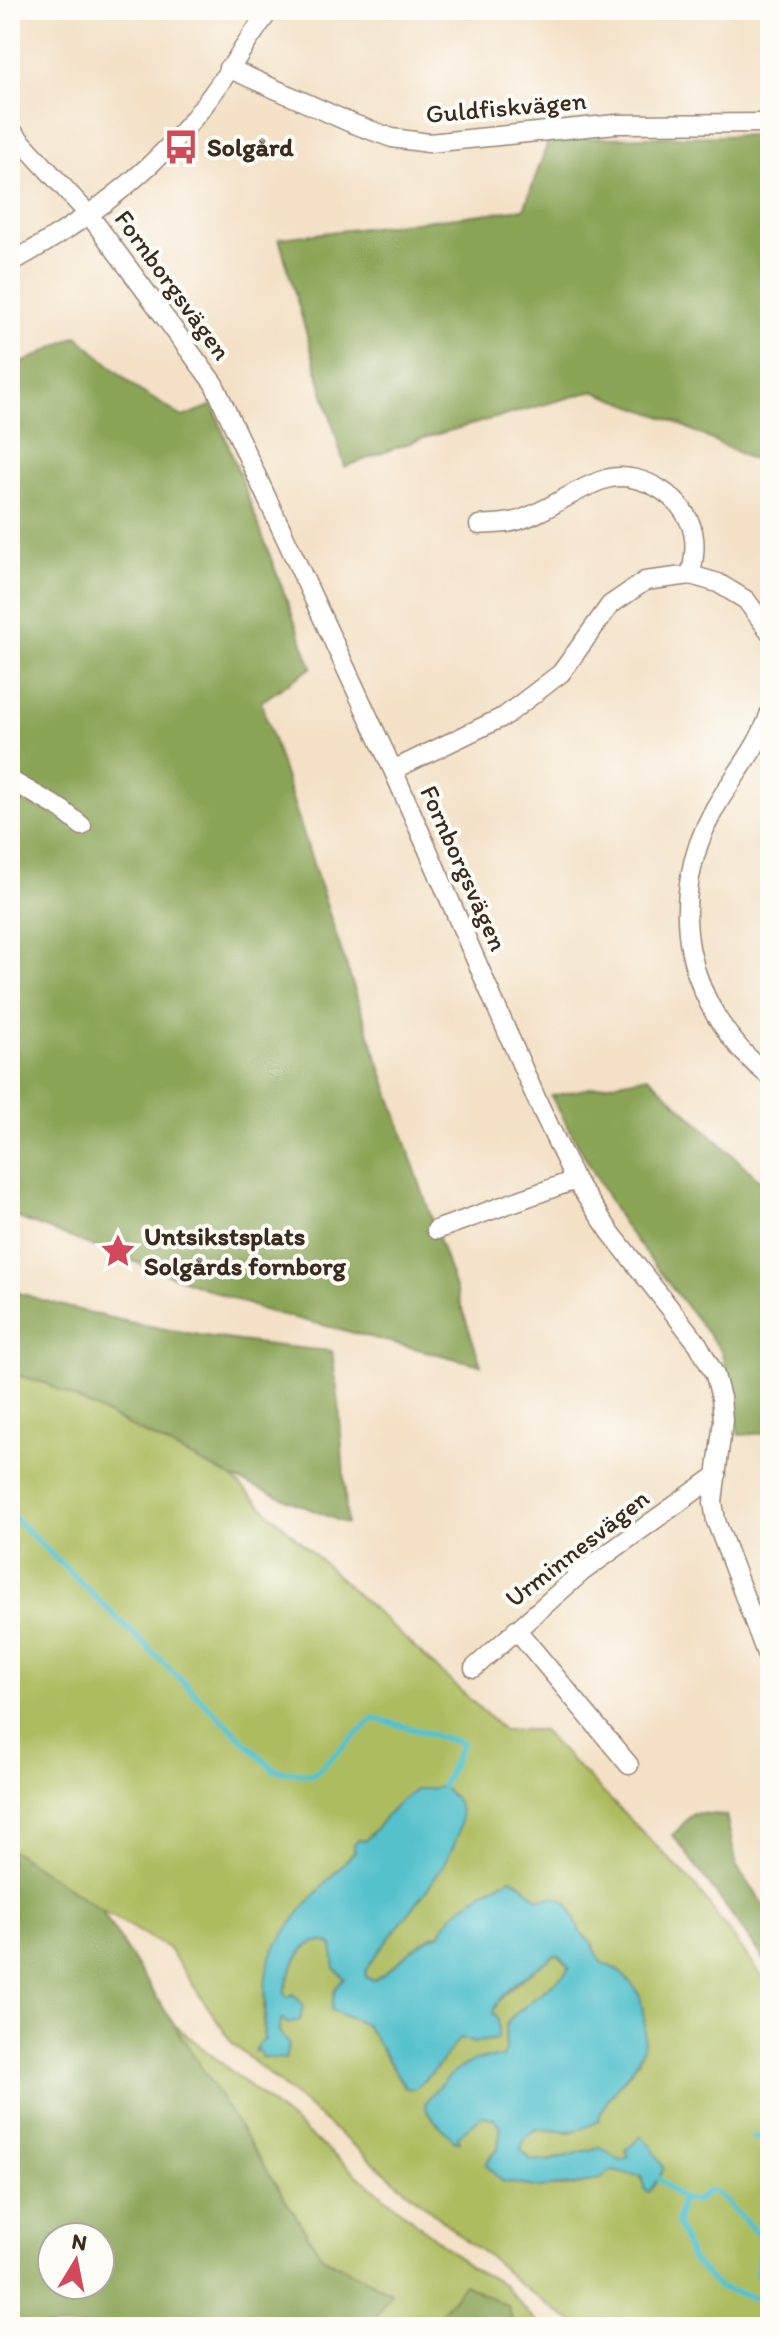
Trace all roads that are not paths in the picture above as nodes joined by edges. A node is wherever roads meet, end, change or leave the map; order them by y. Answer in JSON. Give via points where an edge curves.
{"nodes":[{"id":1,"x":270,"y":10,"type":"edge"},
{"id":2,"x":228,"y":68,"type":"junction"},
{"id":3,"x":770,"y":123,"type":"edge"},
{"id":4,"x":10,"y":129,"type":"edge"},
{"id":5,"x":90,"y":216,"type":"junction"},
{"id":6,"x":10,"y":263,"type":"edge"},
{"id":7,"x":479,"y":525,"type":"dead end"},
{"id":8,"x":691,"y":575,"type":"junction"},
{"id":9,"x":770,"y":632,"type":"edge"},
{"id":10,"x":770,"y":712,"type":"edge"},
{"id":11,"x":393,"y":770,"type":"junction"},
{"id":12,"x":10,"y":780,"type":"edge"},
{"id":13,"x":82,"y":826,"type":"dead end"},
{"id":14,"x":770,"y":1077,"type":"edge"},
{"id":15,"x":575,"y":1180,"type":"junction"},
{"id":16,"x":436,"y":1230,"type":"dead end"},
{"id":17,"x":717,"y":1475,"type":"junction"},
{"id":18,"x":516,"y":1629,"type":"junction"},
{"id":19,"x":770,"y":1664,"type":"edge"},
{"id":20,"x":474,"y":1668,"type":"dead end"},
{"id":21,"x":629,"y":1765,"type":"dead end"}],
"edges":[{"from":1,"to":2,"type":"street"},
{"from":2,"to":3,"type":"street","name":"Guldfiskvägen","via":[[351,123],[392,138],[429,143],[566,128]]},
{"from":2,"to":5,"type":"street","via":[[190,124],[133,182]]},
{"from":4,"to":5,"type":"street","name":"Fornborgsvägen"},
{"from":5,"to":6,"type":"street"},
{"from":5,"to":11,"type":"street","name":"Fornborgsvägen","via":[[214,384]]},
{"from":7,"to":8,"type":"street","via":[[516,521],[607,478],[641,480],[662,490],[689,521],[694,537]]},
{"from":8,"to":9,"type":"street","via":[[739,594]]},
{"from":8,"to":11,"type":"street","via":[[645,581],[628,590],[610,605],[561,673],[505,716]]},
{"from":10,"to":14,"type":"street","via":[[702,833],[687,898],[695,973],[732,1041]]},
{"from":11,"to":15,"type":"street","name":"Fornborgsvägen"},
{"from":12,"to":13,"type":"street"},
{"from":15,"to":16,"type":"street"},
{"from":15,"to":17,"type":"street","name":"Fornborgsvägen","via":[[698,1344],[715,1375],[723,1420]]},
{"from":17,"to":18,"type":"street","name":"Urminnesvägen","via":[[582,1572]]},
{"from":17,"to":19,"type":"street","name":"Fornborgsvägen","via":[[716,1521]]},
{"from":18,"to":20,"type":"street","name":"Urminnesvägen"},
{"from":18,"to":21,"type":"street"}]}
